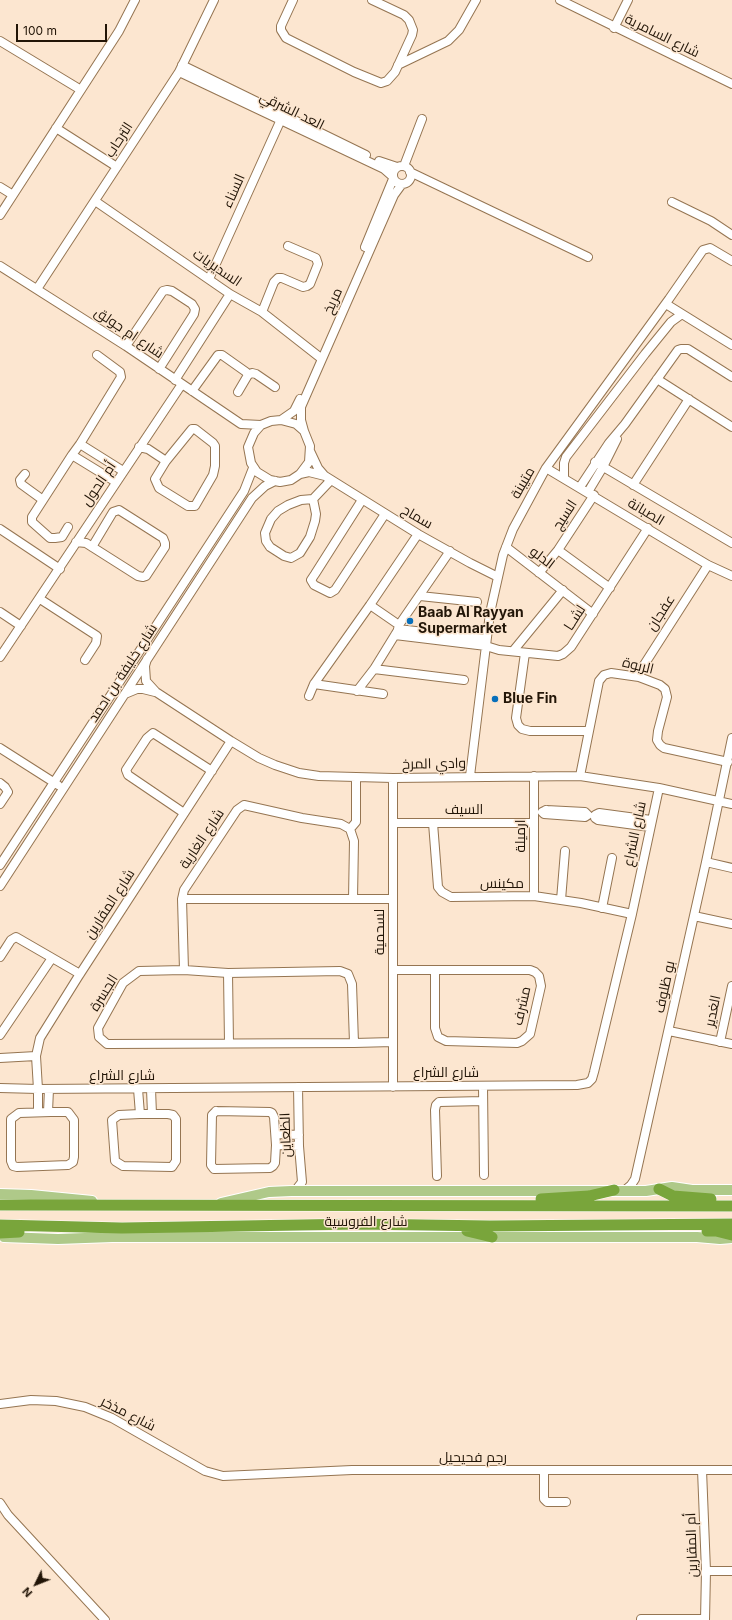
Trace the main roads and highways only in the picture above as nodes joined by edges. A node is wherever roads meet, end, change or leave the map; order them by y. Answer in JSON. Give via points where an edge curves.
{"nodes":[{"id":1,"x":659,"y":1189,"type":"junction"},
{"id":2,"x":619,"y":1190,"type":"junction"},
{"id":3,"x":732,"y":1190,"type":"edge"},
{"id":4,"x":0,"y":1194,"type":"edge"},
{"id":5,"x":732,"y":1201,"type":"edge"},
{"id":6,"x":114,"y":1204,"type":"junction"},
{"id":7,"x":0,"y":1205,"type":"edge"},
{"id":8,"x":492,"y":1205,"type":"junction"},
{"id":9,"x":208,"y":1206,"type":"junction"},
{"id":10,"x":732,"y":1206,"type":"edge"},
{"id":11,"x":359,"y":1224,"type":"junction"},
{"id":12,"x":732,"y":1224,"type":"edge"},
{"id":13,"x":0,"y":1225,"type":"edge"},
{"id":14,"x":609,"y":1225,"type":"junction"},
{"id":15,"x":76,"y":1228,"type":"junction"},
{"id":16,"x":0,"y":1233,"type":"edge"},
{"id":17,"x":732,"y":1235,"type":"edge"},
{"id":18,"x":0,"y":1237,"type":"edge"},
{"id":19,"x":492,"y":1237,"type":"junction"},
{"id":20,"x":732,"y":1238,"type":"edge"}],
"edges":[{"from":1,"to":2,"type":"main road","name":"شارع الفروسية"},
{"from":1,"to":3,"type":"main road","name":"شارع الفروسية","via":[[672,1187]]},
{"from":1,"to":5,"type":"highway","via":[[674,1196]]},
{"from":2,"to":8,"type":"highway","via":[[589,1196],[512,1200]]},
{"from":2,"to":9,"type":"main road","name":"شارع الفروسية","via":[[269,1192]]},
{"from":4,"to":6,"type":"main road","name":"شارع الفروسية"},
{"from":6,"to":7,"type":"highway","name":"شارع الفروسية"},
{"from":6,"to":9,"type":"highway","name":"شارع الفروسية"},
{"from":8,"to":9,"type":"highway","name":"شارع الفروسية"},
{"from":8,"to":10,"type":"highway","name":"شارع الفروسية"},
{"from":11,"to":14,"type":"highway","name":"شارع الفروسية"},
{"from":11,"to":15,"type":"highway","name":"شارع الفروسية"},
{"from":11,"to":19,"type":"highway","via":[[382,1229],[466,1231]]},
{"from":12,"to":14,"type":"highway","name":"شارع الفروسية"},
{"from":13,"to":15,"type":"highway","name":"شارع الفروسية"},
{"from":14,"to":17,"type":"highway","via":[[640,1230],[716,1231]]},
{"from":15,"to":16,"type":"highway"},
{"from":18,"to":19,"type":"main road","name":"شارع الفروسية"},
{"from":19,"to":20,"type":"main road","name":"شارع الفروسية"}]}
